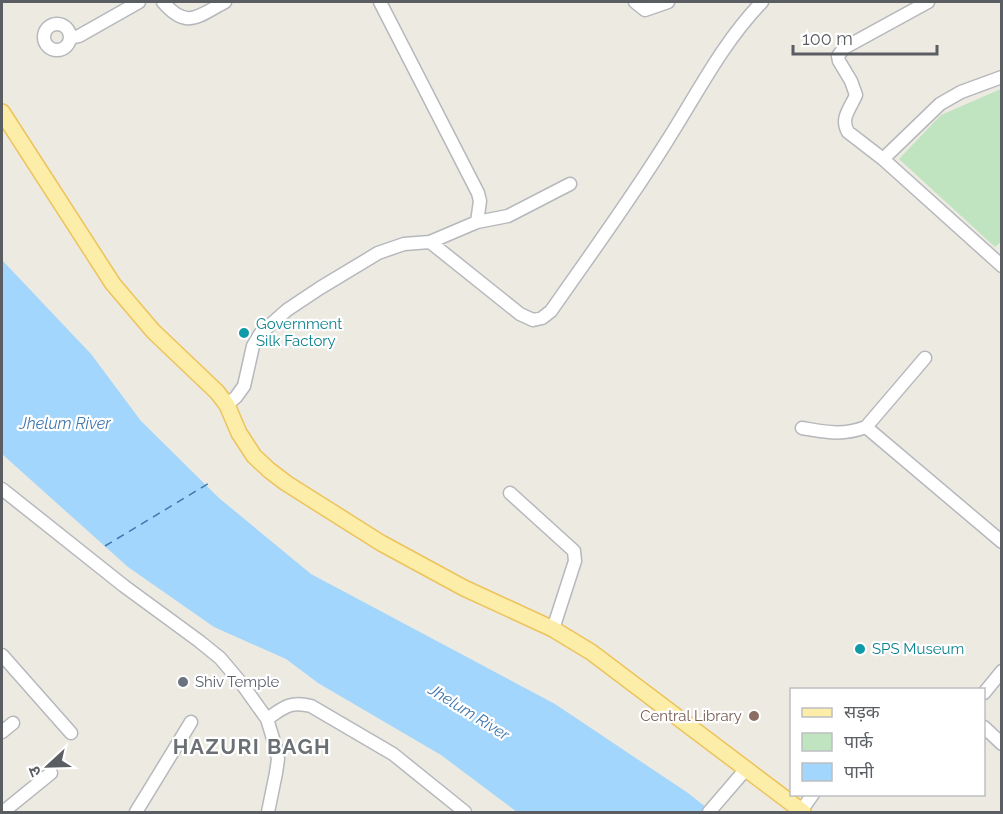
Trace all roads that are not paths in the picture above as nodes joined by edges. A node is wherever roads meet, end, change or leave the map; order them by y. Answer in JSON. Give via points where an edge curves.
{"nodes":[{"id":1,"x":139,"y":2,"type":"edge"},
{"id":2,"x":163,"y":2,"type":"edge"},
{"id":3,"x":225,"y":2,"type":"edge"},
{"id":4,"x":380,"y":2,"type":"edge"},
{"id":5,"x":635,"y":2,"type":"edge"},
{"id":6,"x":668,"y":2,"type":"edge"},
{"id":7,"x":762,"y":2,"type":"edge"},
{"id":8,"x":928,"y":2,"type":"edge"},
{"id":9,"x":70,"y":38,"type":"dead end"},
{"id":10,"x":1002,"y":77,"type":"edge"},
{"id":11,"x":2,"y":112,"type":"edge"},
{"id":12,"x":883,"y":159,"type":"junction"},
{"id":13,"x":570,"y":184,"type":"dead end"},
{"id":14,"x":477,"y":222,"type":"junction"},
{"id":15,"x":430,"y":242,"type":"junction"},
{"id":16,"x":1002,"y":266,"type":"edge"},
{"id":17,"x":925,"y":358,"type":"dead end"},
{"id":18,"x":227,"y":405,"type":"junction"},
{"id":19,"x":866,"y":427,"type":"junction"},
{"id":20,"x":802,"y":428,"type":"dead end"},
{"id":21,"x":2,"y":489,"type":"edge"},
{"id":22,"x":510,"y":493,"type":"dead end"},
{"id":23,"x":1002,"y":542,"type":"edge"},
{"id":24,"x":553,"y":630,"type":"junction"},
{"id":25,"x":2,"y":655,"type":"edge"},
{"id":26,"x":1002,"y":671,"type":"edge"},
{"id":27,"x":985,"y":692,"type":"edge"},
{"id":28,"x":267,"y":719,"type":"junction"},
{"id":29,"x":190,"y":722,"type":"dead end"},
{"id":30,"x":14,"y":723,"type":"dead end"},
{"id":31,"x":985,"y":728,"type":"edge"},
{"id":32,"x":2,"y":732,"type":"edge"},
{"id":33,"x":71,"y":734,"type":"dead end"},
{"id":34,"x":1002,"y":744,"type":"edge"},
{"id":35,"x":746,"y":769,"type":"junction"},
{"id":36,"x":51,"y":773,"type":"dead end"},
{"id":37,"x":812,"y":796,"type":"edge"},
{"id":38,"x":802,"y":812,"type":"edge"},
{"id":39,"x":3,"y":813,"type":"edge"},
{"id":40,"x":136,"y":813,"type":"edge"},
{"id":41,"x":268,"y":813,"type":"edge"},
{"id":42,"x":465,"y":813,"type":"edge"},
{"id":43,"x":709,"y":813,"type":"edge"}],
"edges":[{"from":1,"to":9,"type":"street"},
{"from":2,"to":3,"type":"street","via":[[178,16],[189,18]]},
{"from":4,"to":14,"type":"street","via":[[478,193]]},
{"from":5,"to":6,"type":"street","via":[[645,10]]},
{"from":7,"to":15,"type":"street","via":[[714,63],[610,227],[551,311],[542,318],[533,320],[520,314]]},
{"from":8,"to":12,"type":"street","via":[[844,48],[838,56],[856,95],[846,114],[845,126]]},
{"from":10,"to":12,"type":"street","via":[[940,104]]},
{"from":11,"to":18,"type":"main road","via":[[113,284],[153,332]]},
{"from":12,"to":16,"type":"street"},
{"from":13,"to":14,"type":"street","via":[[508,216]]},
{"from":14,"to":15,"type":"street"},
{"from":15,"to":18,"type":"street","via":[[378,252],[279,316],[260,334],[253,346],[244,386]]},
{"from":17,"to":19,"type":"street"},
{"from":18,"to":24,"type":"main road","via":[[254,456],[286,483],[381,543]]},
{"from":19,"to":20,"type":"street","via":[[832,433]]},
{"from":19,"to":23,"type":"street"},
{"from":21,"to":28,"type":"street","via":[[220,658]]},
{"from":22,"to":24,"type":"street","via":[[573,551],[575,561]]},
{"from":24,"to":35,"type":"main road","via":[[591,652]]},
{"from":25,"to":33,"type":"street"},
{"from":26,"to":27,"type":"street"},
{"from":28,"to":41,"type":"street","via":[[278,759]]},
{"from":28,"to":42,"type":"street","via":[[297,703],[311,706],[393,754]]},
{"from":29,"to":40,"type":"street"},
{"from":30,"to":32,"type":"street"},
{"from":31,"to":34,"type":"street"},
{"from":35,"to":38,"type":"main road"},
{"from":35,"to":43,"type":"street"},
{"from":36,"to":39,"type":"street"},
{"from":37,"to":38,"type":"street"}]}
